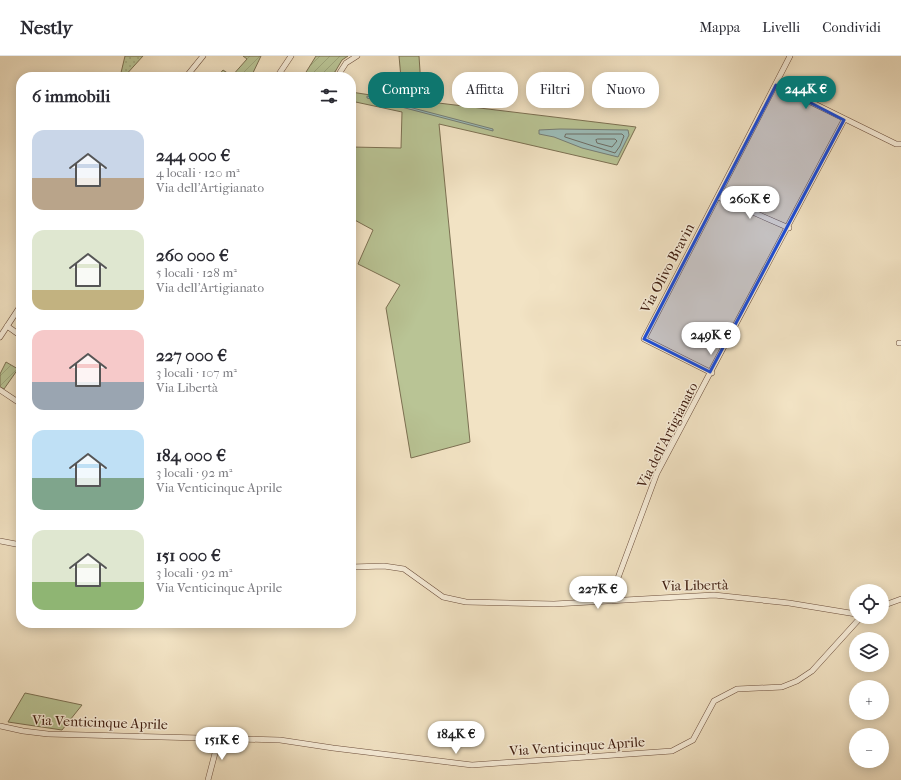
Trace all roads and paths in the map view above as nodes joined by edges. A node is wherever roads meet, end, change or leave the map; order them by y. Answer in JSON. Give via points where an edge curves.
{"nodes":[{"id":1,"x":203,"y":56,"type":"edge"},
{"id":2,"x":291,"y":56,"type":"edge"},
{"id":3,"x":357,"y":56,"type":"edge"},
{"id":4,"x":790,"y":56,"type":"edge"},
{"id":5,"x":190,"y":72,"type":"edge"},
{"id":6,"x":280,"y":72,"type":"edge"},
{"id":7,"x":340,"y":72,"type":"edge"},
{"id":8,"x":776,"y":85,"type":"junction"},
{"id":9,"x":844,"y":120,"type":"junction"},
{"id":10,"x":901,"y":144,"type":"edge"},
{"id":11,"x":718,"y":197,"type":"junction"},
{"id":12,"x":789,"y":228,"type":"junction"},
{"id":13,"x":16,"y":312,"type":"edge"},
{"id":14,"x":7,"y":326,"type":"junction"},
{"id":15,"x":16,"y":332,"type":"edge"},
{"id":16,"x":0,"y":337,"type":"edge"},
{"id":17,"x":712,"y":373,"type":"junction"},
{"id":18,"x":0,"y":390,"type":"edge"},
{"id":19,"x":16,"y":401,"type":"edge"},
{"id":20,"x":0,"y":541,"type":"edge"},
{"id":21,"x":16,"y":544,"type":"edge"},
{"id":22,"x":356,"y":567,"type":"edge"},
{"id":23,"x":901,"y":599,"type":"edge"},
{"id":24,"x":612,"y":601,"type":"junction"},
{"id":25,"x":889,"y":603,"type":"edge"},
{"id":26,"x":849,"y":613,"type":"edge"},
{"id":27,"x":855,"y":624,"type":"edge"},
{"id":28,"x":0,"y":726,"type":"edge"},
{"id":29,"x":219,"y":738,"type":"junction"},
{"id":30,"x":208,"y":780,"type":"edge"}],
"edges":[{"from":1,"to":5,"type":"street"},
{"from":2,"to":6,"type":"street"},
{"from":3,"to":7,"type":"street","via":[[346,63]]},
{"from":4,"to":8,"type":"street","name":"Via Olivo Bravin"},
{"from":8,"to":9,"type":"street"},
{"from":8,"to":11,"type":"street","name":"Via Olivo Bravin"},
{"from":9,"to":10,"type":"street"},
{"from":9,"to":12,"type":"street","name":"Via dell'Artigianato"},
{"from":11,"to":12,"type":"street"},
{"from":11,"to":17,"type":"street","name":"Via Olivo Bravin","via":[[644,339]]},
{"from":12,"to":17,"type":"street","name":"Via dell'Artigianato"},
{"from":13,"to":14,"type":"street"},
{"from":14,"to":15,"type":"street"},
{"from":14,"to":16,"type":"street"},
{"from":17,"to":24,"type":"street","name":"Via dell'Artigianato","via":[[657,473],[612,594]]},
{"from":18,"to":19,"type":"street"},
{"from":20,"to":21,"type":"street"},
{"from":22,"to":24,"type":"street","name":"Via Libertà","via":[[384,566],[404,569],[443,597],[458,601],[554,604]]},
{"from":23,"to":25,"type":"street"},
{"from":24,"to":26,"type":"street","name":"Via Libertà","via":[[714,595]]},
{"from":27,"to":29,"type":"street","name":"Via Venticinque Aprile","via":[[812,671],[797,681],[782,687],[737,689],[714,701],[693,740],[672,751],[472,765],[280,740]]},
{"from":28,"to":29,"type":"street","name":"Via Venticinque Aprile","via":[[48,734]]},
{"from":29,"to":30,"type":"street"}]}
